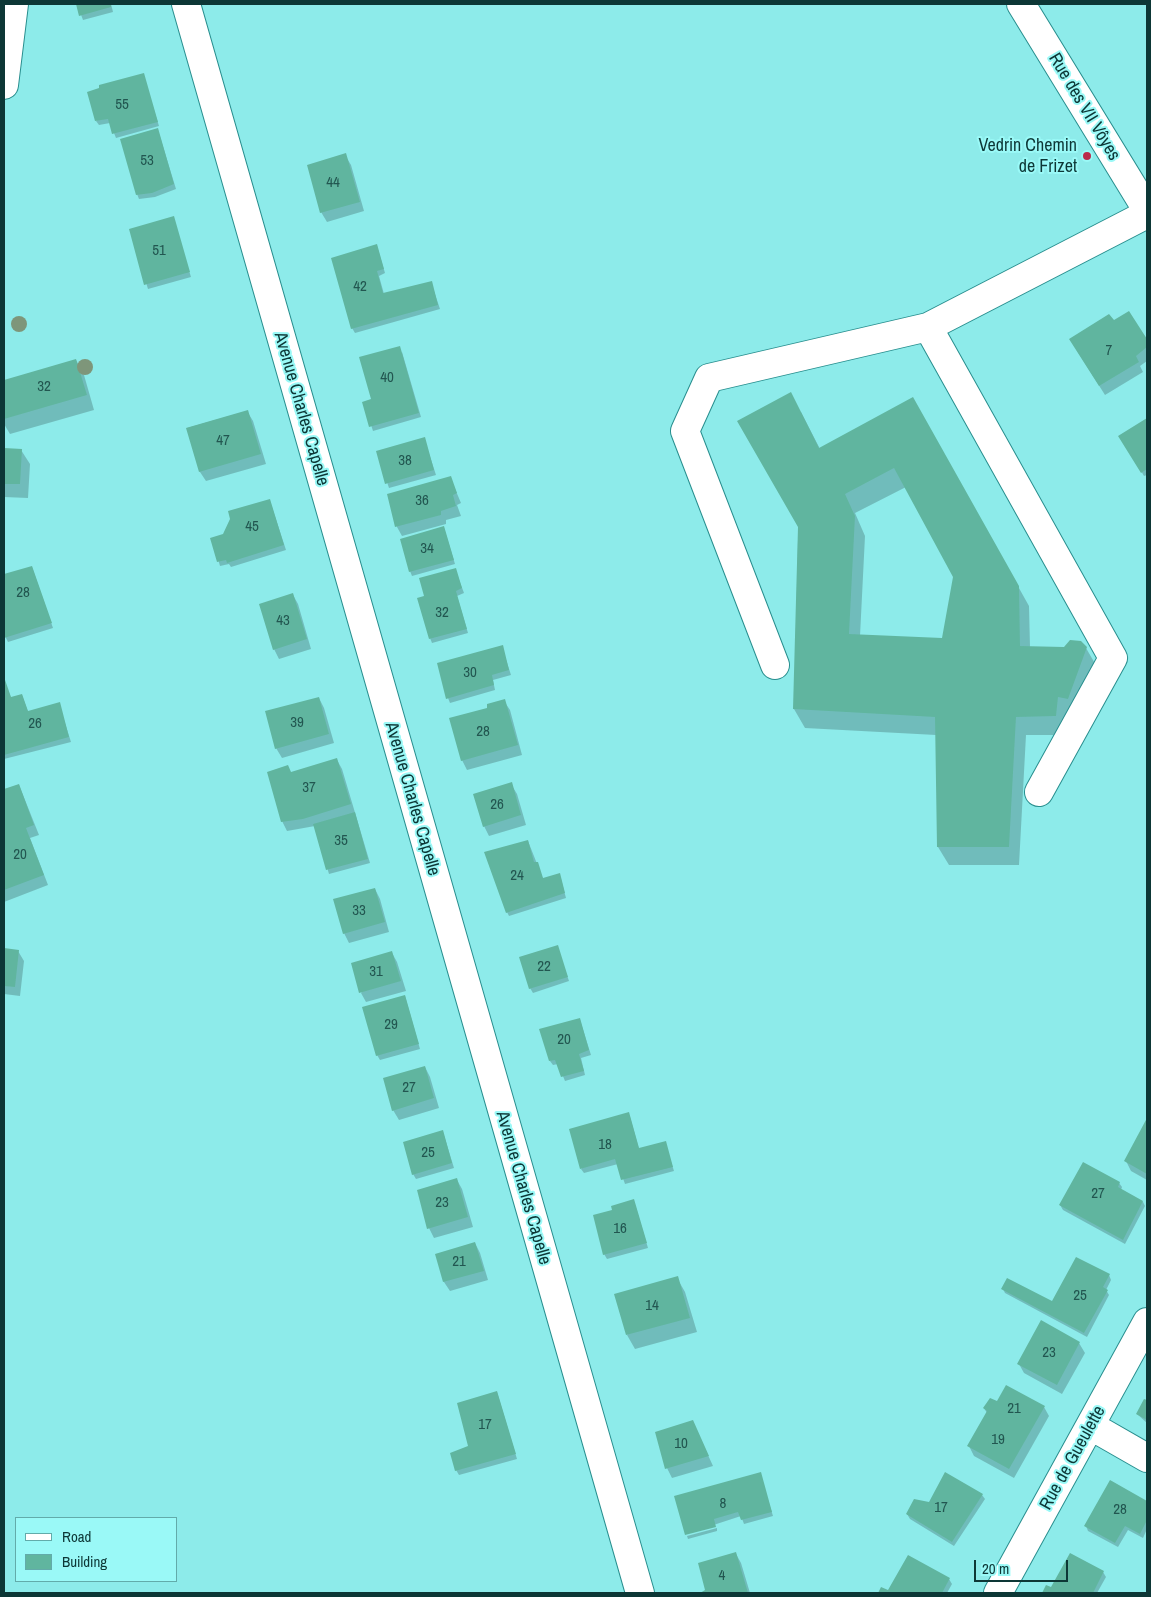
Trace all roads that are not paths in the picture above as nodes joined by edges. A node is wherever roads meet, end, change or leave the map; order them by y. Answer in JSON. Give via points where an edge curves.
{"nodes":[{"id":1,"x":14,"y":4,"type":"edge"},
{"id":2,"x":186,"y":4,"type":"edge"},
{"id":3,"x":1021,"y":4,"type":"edge"},
{"id":4,"x":4,"y":85,"type":"edge"},
{"id":5,"x":1147,"y":212,"type":"edge"},
{"id":6,"x":928,"y":327,"type":"junction"},
{"id":7,"x":775,"y":665,"type":"dead end"},
{"id":8,"x":1039,"y":792,"type":"dead end"},
{"id":9,"x":1147,"y":1322,"type":"edge"},
{"id":10,"x":1091,"y":1426,"type":"junction"},
{"id":11,"x":1147,"y":1458,"type":"edge"},
{"id":12,"x":640,"y":1593,"type":"edge"},
{"id":13,"x":998,"y":1593,"type":"edge"}],
"edges":[{"from":1,"to":4,"type":"street"},
{"from":2,"to":12,"type":"street","name":"Avenue Charles Capelle"},
{"from":3,"to":5,"type":"street","name":"Rue des VII Vôyes"},
{"from":5,"to":6,"type":"street"},
{"from":6,"to":7,"type":"street","via":[[709,378],[685,431]]},
{"from":6,"to":8,"type":"street","via":[[1113,658]]},
{"from":9,"to":10,"type":"street","name":"Rue de Gueulette"},
{"from":10,"to":11,"type":"street"},
{"from":10,"to":13,"type":"street","name":"Rue de Gueulette"}]}
